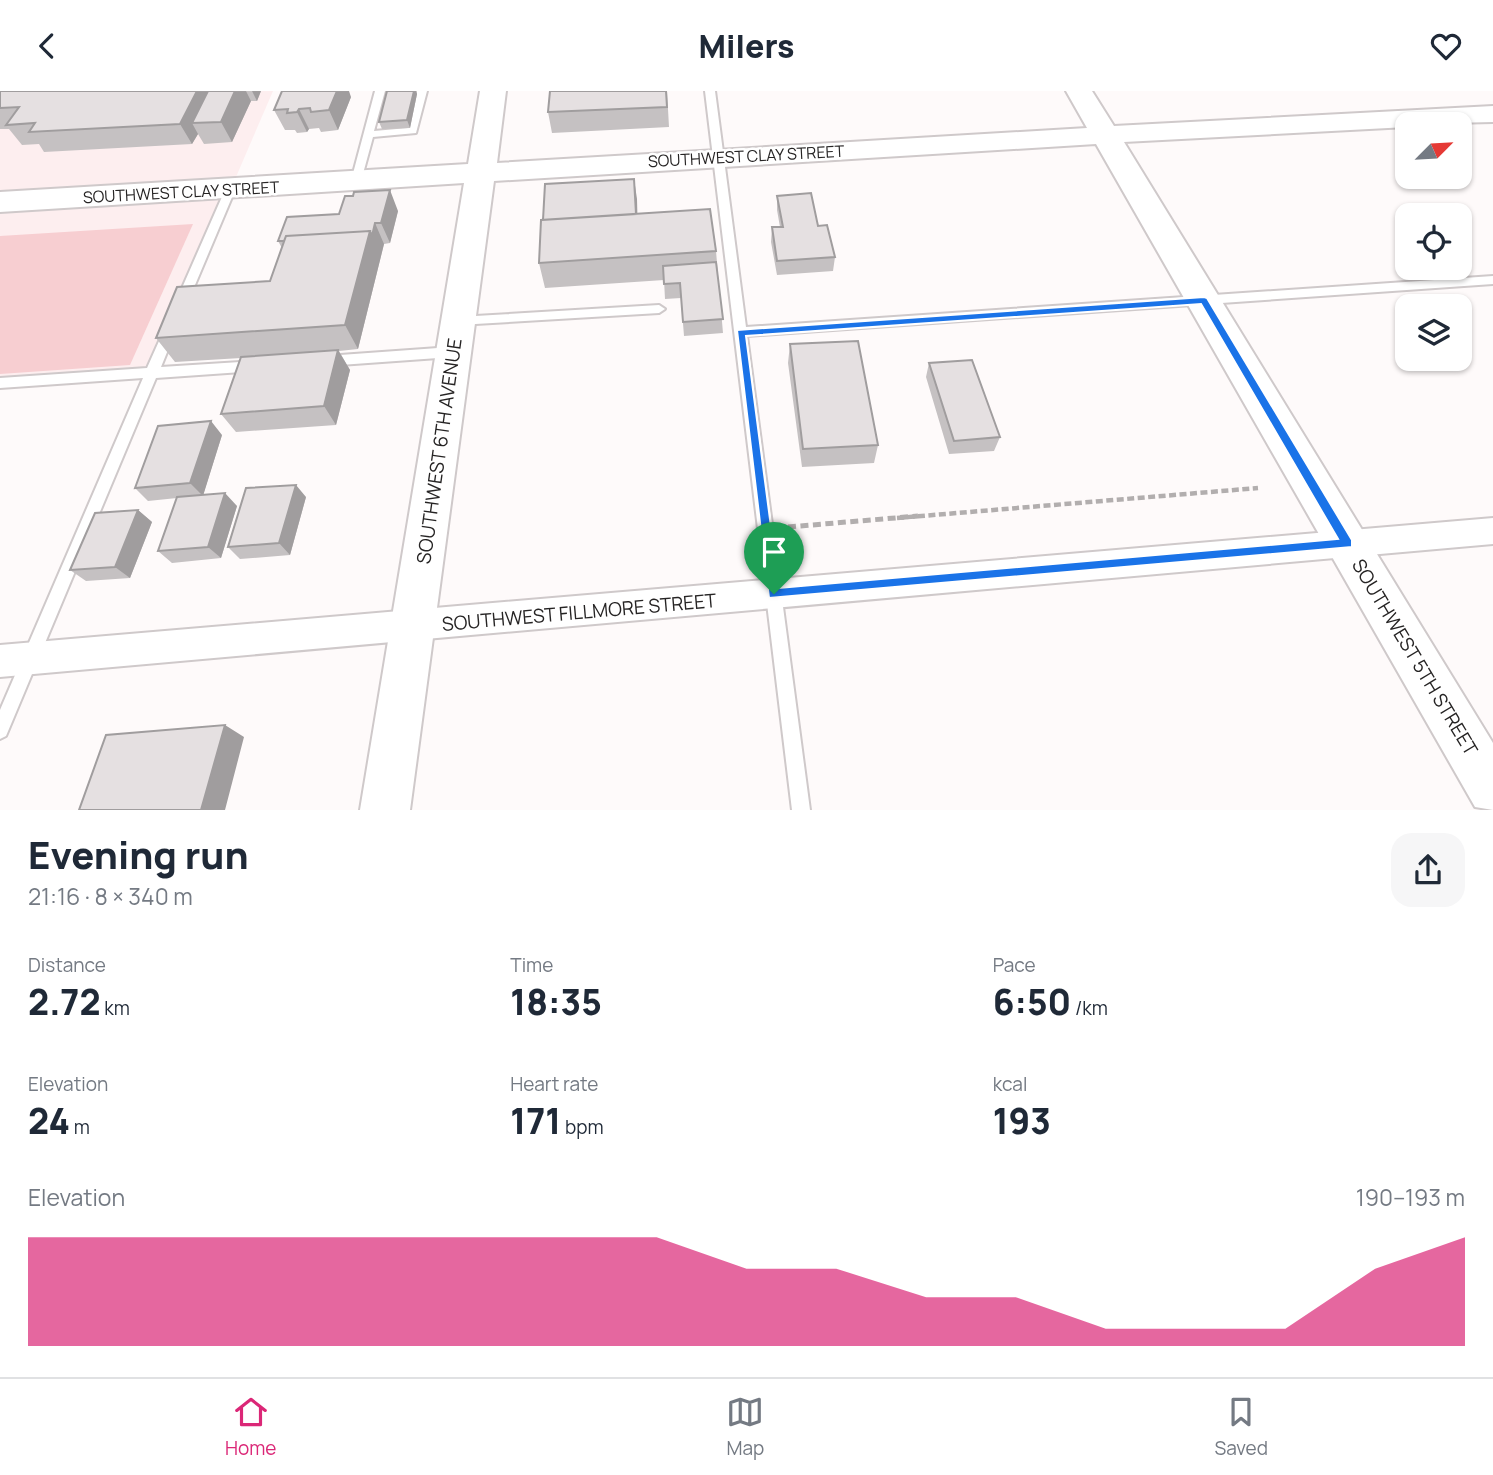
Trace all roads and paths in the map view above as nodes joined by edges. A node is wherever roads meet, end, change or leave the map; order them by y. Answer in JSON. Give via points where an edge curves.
{"nodes":[{"id":1,"x":380,"y":91,"type":"edge"},
{"id":2,"x":422,"y":91,"type":"edge"},
{"id":3,"x":493,"y":91,"type":"edge"},
{"id":4,"x":710,"y":91,"type":"edge"},
{"id":5,"x":1079,"y":91,"type":"edge"},
{"id":6,"x":1493,"y":114,"type":"edge"},
{"id":7,"x":369,"y":134,"type":"junction"},
{"id":8,"x":1105,"y":135,"type":"junction"},
{"id":9,"x":719,"y":158,"type":"junction"},
{"id":10,"x":480,"y":173,"type":"junction"},
{"id":11,"x":356,"y":181,"type":"junction"},
{"id":12,"x":230,"y":190,"type":"junction"},
{"id":13,"x":0,"y":202,"type":"edge"},
{"id":14,"x":1493,"y":281,"type":"edge"},
{"id":15,"x":1204,"y":301,"type":"junction"},
{"id":16,"x":659,"y":309,"type":"dead end"},
{"id":17,"x":741,"y":333,"type":"junction"},
{"id":18,"x":456,"y":337,"type":"junction"},
{"id":19,"x":312,"y":362,"type":"edge"},
{"id":20,"x":272,"y":365,"type":"edge"},
{"id":21,"x":152,"y":372,"type":"junction"},
{"id":22,"x":0,"y":383,"type":"edge"},
{"id":23,"x":1258,"y":488,"type":"dead end"},
{"id":24,"x":787,"y":527,"type":"dead end"},
{"id":25,"x":1493,"y":531,"type":"edge"},
{"id":26,"x":1347,"y":544,"type":"junction"},
{"id":27,"x":774,"y":594,"type":"junction"},
{"id":28,"x":412,"y":627,"type":"junction"},
{"id":29,"x":31,"y":660,"type":"junction"},
{"id":30,"x":0,"y":661,"type":"edge"},
{"id":31,"x":0,"y":730,"type":"edge"},
{"id":32,"x":1493,"y":789,"type":"edge"},
{"id":33,"x":385,"y":810,"type":"edge"},
{"id":34,"x":801,"y":810,"type":"edge"}],
"edges":[{"from":1,"to":7,"type":"lane"},
{"from":2,"to":7,"type":"lane","via":[[412,131]]},
{"from":3,"to":10,"type":"street","name":"SOUTHWEST 6TH AVENUE"},
{"from":4,"to":9,"type":"lane"},
{"from":5,"to":8,"type":"street","name":"SOUTHWEST 5TH STREET"},
{"from":6,"to":8,"type":"street","name":"SOUTHWEST CLAY STREET"},
{"from":7,"to":11,"type":"lane"},
{"from":8,"to":9,"type":"street","name":"SOUTHWEST CLAY STREET"},
{"from":8,"to":15,"type":"street","name":"SOUTHWEST 5TH STREET"},
{"from":9,"to":10,"type":"street","name":"SOUTHWEST CLAY STREET"},
{"from":9,"to":17,"type":"lane"},
{"from":10,"to":11,"type":"street","name":"SOUTHWEST CLAY STREET"},
{"from":10,"to":18,"type":"street","name":"SOUTHWEST 6TH AVENUE"},
{"from":11,"to":12,"type":"street","name":"SOUTHWEST CLAY STREET"},
{"from":12,"to":13,"type":"street","name":"SOUTHWEST CLAY STREET"},
{"from":12,"to":21,"type":"lane"},
{"from":14,"to":15,"type":"lane"},
{"from":15,"to":17,"type":"lane"},
{"from":15,"to":26,"type":"street","name":"SOUTHWEST 5TH STREET"},
{"from":16,"to":18,"type":"lane"},
{"from":17,"to":27,"type":"lane"},
{"from":18,"to":19,"type":"lane"},
{"from":18,"to":28,"type":"street","name":"SOUTHWEST 6TH AVENUE"},
{"from":20,"to":21,"type":"lane"},
{"from":21,"to":22,"type":"lane"},
{"from":21,"to":29,"type":"lane"},
{"from":23,"to":24,"type":"path"},
{"from":25,"to":26,"type":"street","name":"SOUTHWEST FILLMORE STREET"},
{"from":26,"to":27,"type":"street","name":"SOUTHWEST FILLMORE STREET"},
{"from":26,"to":32,"type":"street","name":"SOUTHWEST 5TH STREET"},
{"from":27,"to":28,"type":"street","name":"SOUTHWEST FILLMORE STREET"},
{"from":27,"to":34,"type":"lane"},
{"from":28,"to":29,"type":"street","name":"SOUTHWEST FILLMORE STREET"},
{"from":28,"to":33,"type":"street","name":"SOUTHWEST 6TH AVENUE"},
{"from":29,"to":30,"type":"street","name":"SOUTHWEST FILLMORE STREET"},
{"from":29,"to":31,"type":"lane"}]}
